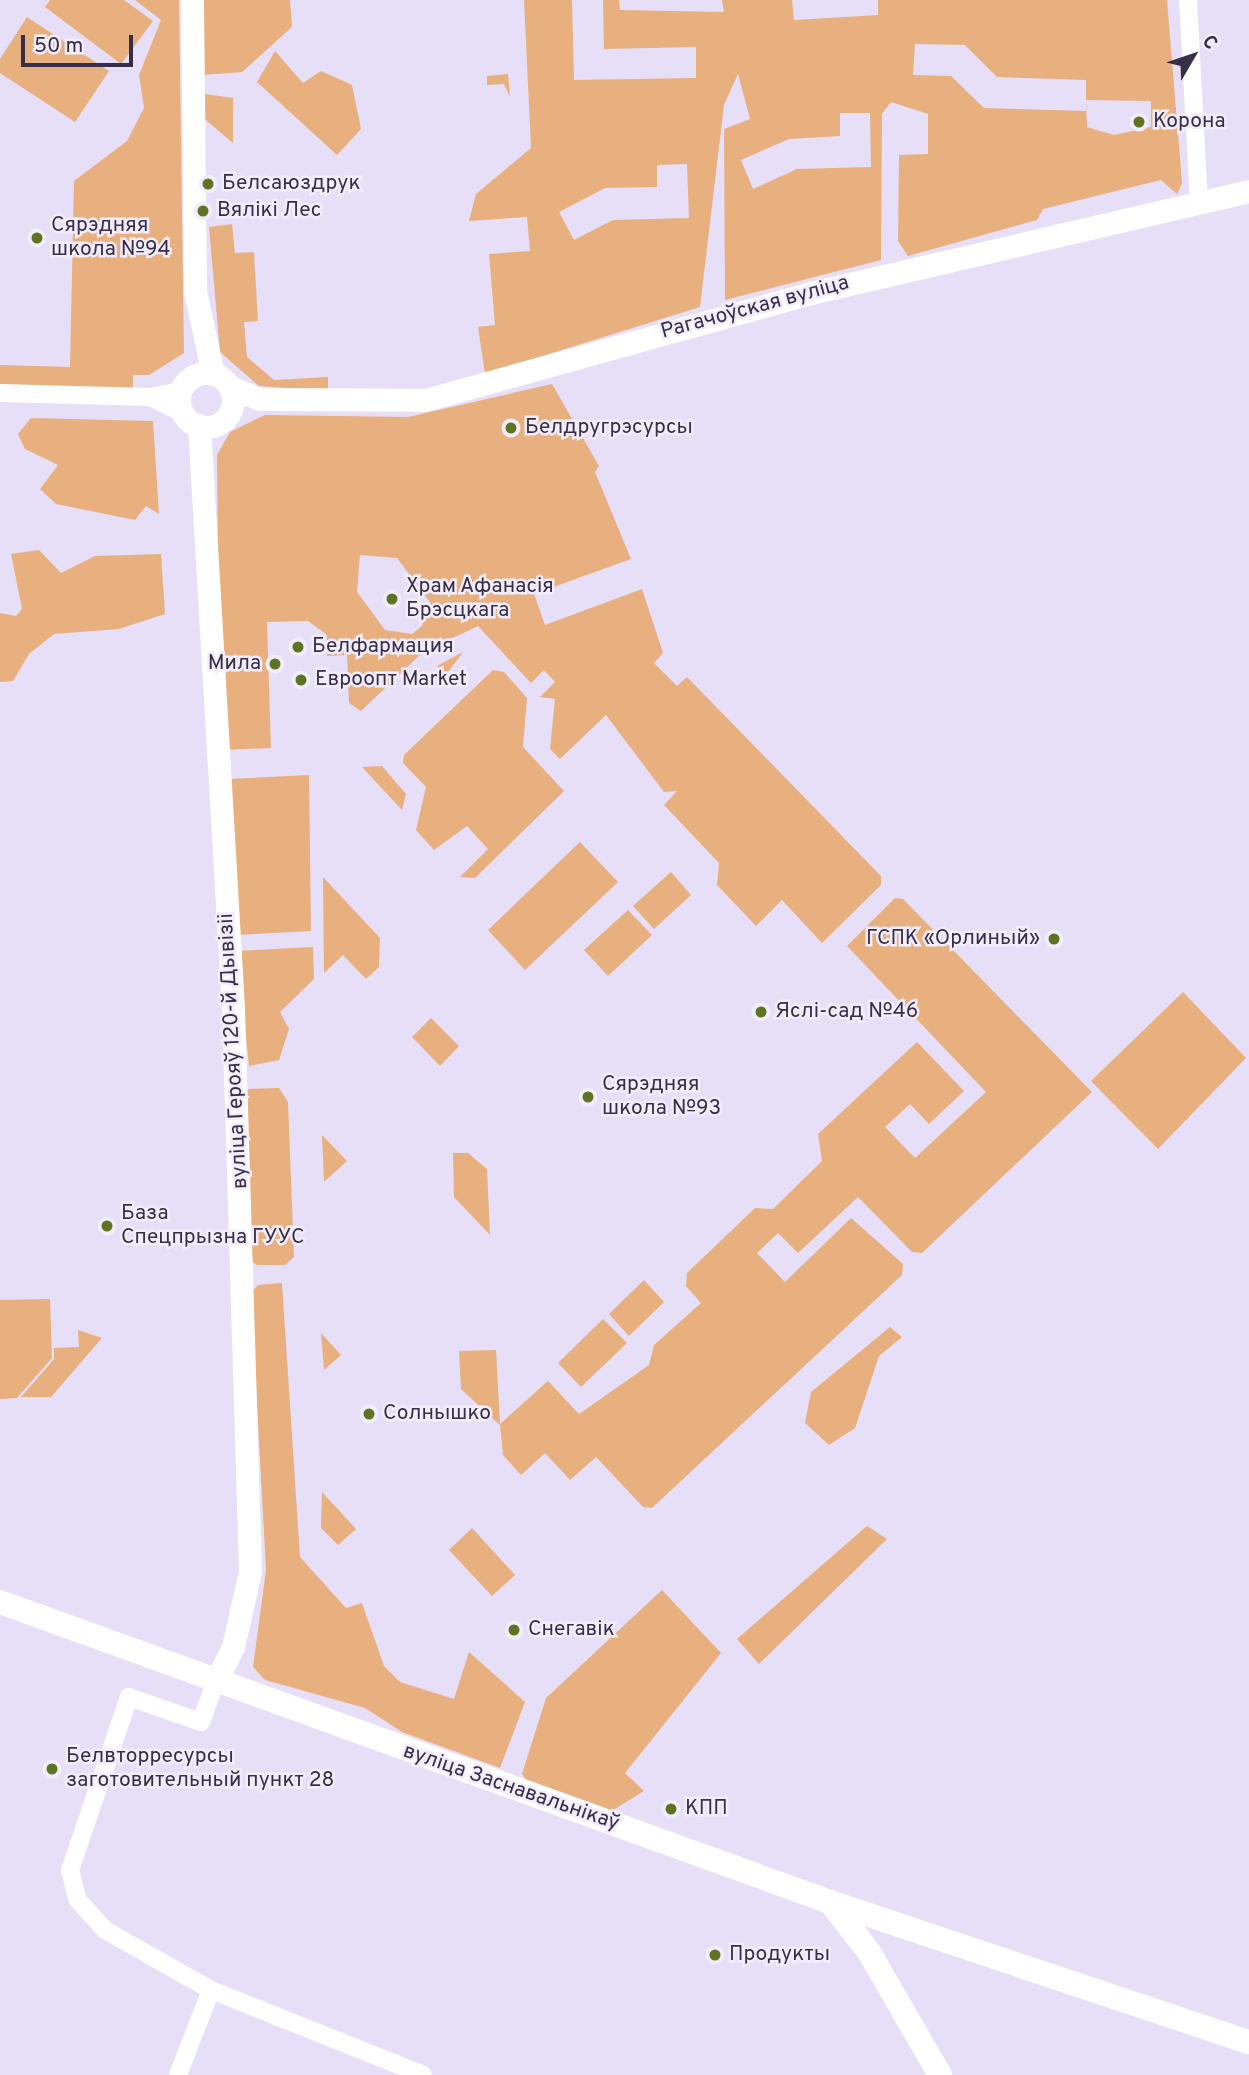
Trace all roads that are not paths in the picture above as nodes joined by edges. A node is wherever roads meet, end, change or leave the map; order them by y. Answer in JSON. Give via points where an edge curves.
{"nodes":[{"id":1,"x":192,"y":0,"type":"edge"},
{"id":2,"x":1188,"y":0,"type":"edge"},
{"id":3,"x":1249,"y":191,"type":"edge"},
{"id":4,"x":1199,"y":201,"type":"junction"},
{"id":5,"x":0,"y":393,"type":"edge"},
{"id":6,"x":206,"y":401,"type":"junction"},
{"id":7,"x":0,"y":1602,"type":"edge"},
{"id":8,"x":215,"y":1683,"type":"junction"},
{"id":9,"x":830,"y":1902,"type":"junction"},
{"id":10,"x":211,"y":1990,"type":"junction"},
{"id":11,"x":1249,"y":2042,"type":"edge"},
{"id":12,"x":178,"y":2075,"type":"edge"},
{"id":13,"x":424,"y":2075,"type":"edge"},
{"id":14,"x":940,"y":2075,"type":"edge"}],
"edges":[{"from":1,"to":6,"type":"street","name":"вуліца Герояў 120-й Дывізіі"},
{"from":2,"to":4,"type":"street"},
{"from":3,"to":4,"type":"street","name":"Рагачоўская вуліца"},
{"from":4,"to":6,"type":"street","name":"Рагачоўская вуліца","via":[[811,293],[443,396]]},
{"from":5,"to":6,"type":"street"},
{"from":6,"to":8,"type":"street","name":"вуліца Герояў 120-й Дывізіі","via":[[233,1008],[250,1572],[233,1647]]},
{"from":7,"to":8,"type":"main road","name":"вуліца Заснавальнікаў"},
{"from":8,"to":9,"type":"main road","name":"вуліца Заснавальнікаў"},
{"from":8,"to":10,"type":"street","via":[[201,1721],[129,1697],[69,1870],[70,1886],[105,1930]]},
{"from":9,"to":11,"type":"main road","name":"вуліца Заснавальнікаў"},
{"from":9,"to":14,"type":"main road","via":[[869,1952]]},
{"from":10,"to":12,"type":"street"},
{"from":10,"to":13,"type":"street"}]}
